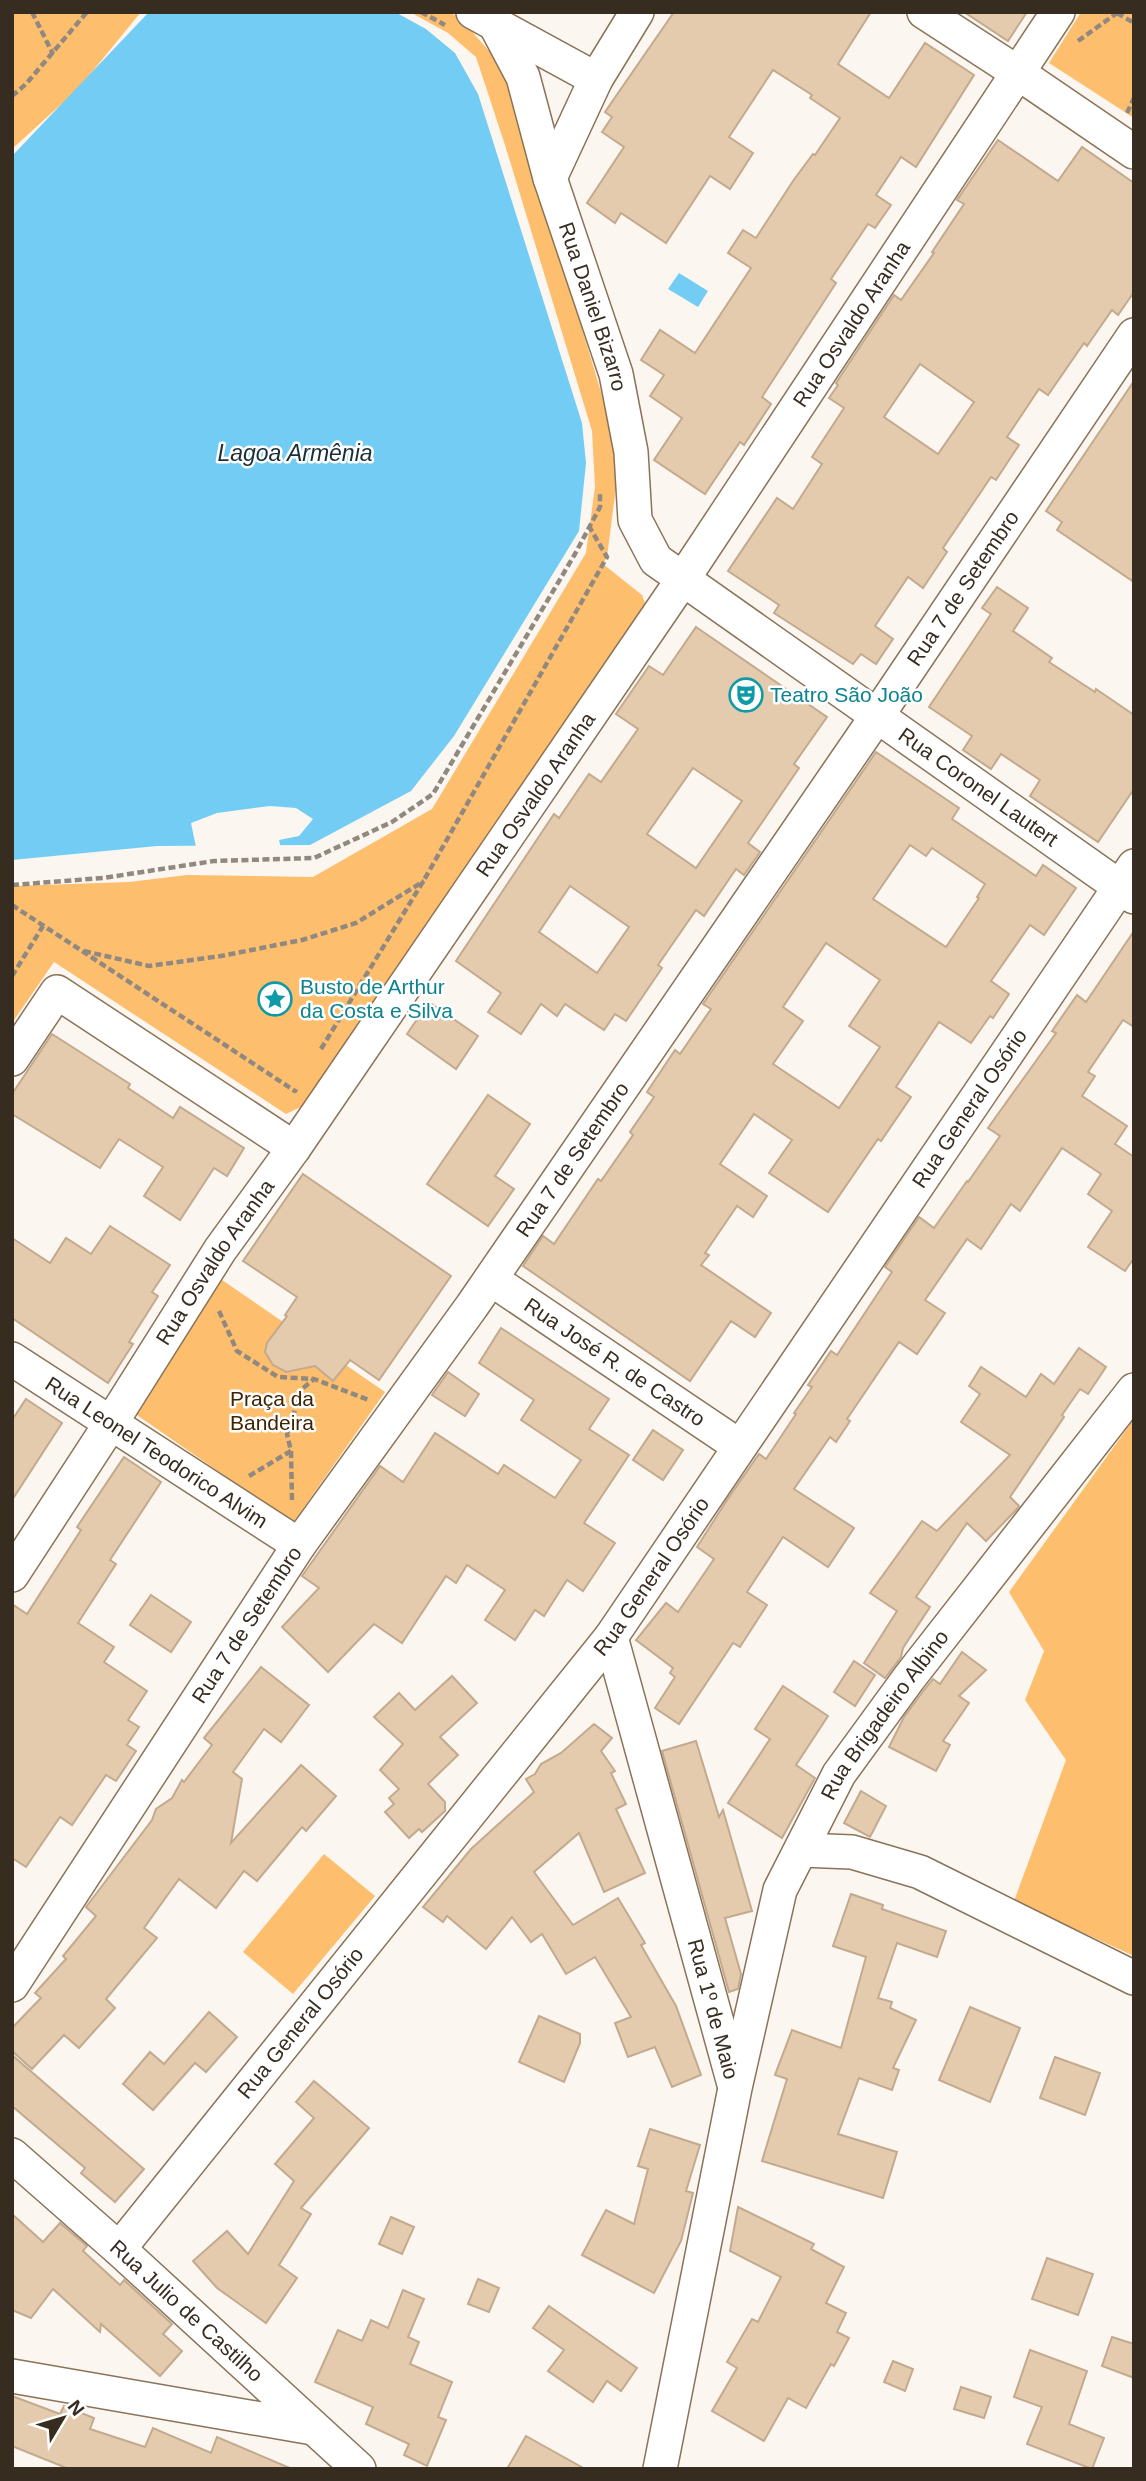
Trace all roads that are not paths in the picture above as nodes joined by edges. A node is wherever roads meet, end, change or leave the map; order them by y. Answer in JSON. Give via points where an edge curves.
{"nodes":[{"id":1,"x":637,"y":12,"type":"edge"},
{"id":2,"x":924,"y":12,"type":"edge"},
{"id":3,"x":1058,"y":12,"type":"edge"},
{"id":4,"x":472,"y":21,"type":"edge"},
{"id":5,"x":1018,"y":73,"type":"junction"},
{"id":6,"x":596,"y":79,"type":"junction"},
{"id":7,"x":1134,"y":152,"type":"edge"},
{"id":8,"x":550,"y":178,"type":"junction"},
{"id":9,"x":1134,"y":335,"type":"edge"},
{"id":10,"x":683,"y":579,"type":"junction"},
{"id":11,"x":877,"y":716,"type":"junction"},
{"id":12,"x":1129,"y":884,"type":"edge"},
{"id":13,"x":12,"y":1059,"type":"edge"},
{"id":14,"x":295,"y":1148,"type":"junction"},
{"id":15,"x":491,"y":1279,"type":"junction"},
{"id":16,"x":12,"y":1359,"type":"edge"},
{"id":17,"x":1134,"y":1391,"type":"edge"},
{"id":18,"x":111,"y":1423,"type":"junction"},
{"id":19,"x":740,"y":1446,"type":"junction"},
{"id":20,"x":299,"y":1545,"type":"junction"},
{"id":21,"x":12,"y":1575,"type":"edge"},
{"id":22,"x":611,"y":1637,"type":"junction"},
{"id":23,"x":801,"y":1850,"type":"junction"},
{"id":24,"x":1134,"y":1978,"type":"edge"},
{"id":25,"x":12,"y":1985,"type":"edge"},
{"id":26,"x":735,"y":2088,"type":"junction"},
{"id":27,"x":12,"y":2155,"type":"edge"},
{"id":28,"x":119,"y":2249,"type":"junction"},
{"id":29,"x":12,"y":2376,"type":"edge"},
{"id":30,"x":313,"y":2428,"type":"junction"},
{"id":31,"x":359,"y":2469,"type":"edge"},
{"id":32,"x":660,"y":2469,"type":"edge"}],
"edges":[{"from":1,"to":6,"type":"street"},
{"from":2,"to":5,"type":"street"},
{"from":3,"to":5,"type":"street","name":"Rua Osvaldo Aranha"},
{"from":4,"to":6,"type":"street"},
{"from":4,"to":8,"type":"street","name":"Rua Daniel Bizarro","via":[[523,77]]},
{"from":5,"to":7,"type":"street"},
{"from":5,"to":10,"type":"street","name":"Rua Osvaldo Aranha"},
{"from":6,"to":8,"type":"street"},
{"from":8,"to":10,"type":"street","name":"Rua Daniel Bizarro","via":[[616,374],[631,452],[635,520],[656,560]]},
{"from":9,"to":11,"type":"street","name":"Rua 7 de Setembro"},
{"from":10,"to":11,"type":"street","name":"Rua Coronel Lautert"},
{"from":10,"to":14,"type":"street","name":"Rua Osvaldo Aranha"},
{"from":11,"to":12,"type":"street","name":"Rua Coronel Lautert"},
{"from":11,"to":15,"type":"street","name":"Rua 7 de Setembro"},
{"from":12,"to":19,"type":"street","name":"Rua General Osório"},
{"from":13,"to":14,"type":"street","via":[[57,992]]},
{"from":14,"to":18,"type":"street","name":"Rua Osvaldo Aranha","via":[[220,1250]]},
{"from":15,"to":19,"type":"street","name":"Rua José R. de Castro"},
{"from":15,"to":20,"type":"street","name":"Rua 7 de Setembro"},
{"from":16,"to":18,"type":"street","name":"Rua Leonel Teodorico Alvim"},
{"from":17,"to":23,"type":"street","name":"Rua Brigadeiro Albino","via":[[839,1774]]},
{"from":18,"to":20,"type":"street","name":"Rua Leonel Teodorico Alvim"},
{"from":18,"to":21,"type":"street","name":"Rua Osvaldo Aranha"},
{"from":19,"to":22,"type":"street","name":"Rua General Osório"},
{"from":20,"to":25,"type":"street","name":"Rua 7 de Setembro"},
{"from":22,"to":26,"type":"street","name":"Rua 1º de Maio"},
{"from":22,"to":28,"type":"street","name":"Rua General Osório"},
{"from":23,"to":24,"type":"street","via":[[852,1852],[920,1872]]},
{"from":23,"to":26,"type":"street","name":"Rua Brigadeiro Albino","via":[[780,1890]]},
{"from":26,"to":32,"type":"street","name":"Rua 1º de Maio"},
{"from":27,"to":28,"type":"street","name":"Rua Julio de Castilho"},
{"from":28,"to":30,"type":"street","name":"Rua Julio de Castilho"},
{"from":29,"to":30,"type":"street"},
{"from":30,"to":31,"type":"street","name":"Rua Julio de Castilho"}]}
